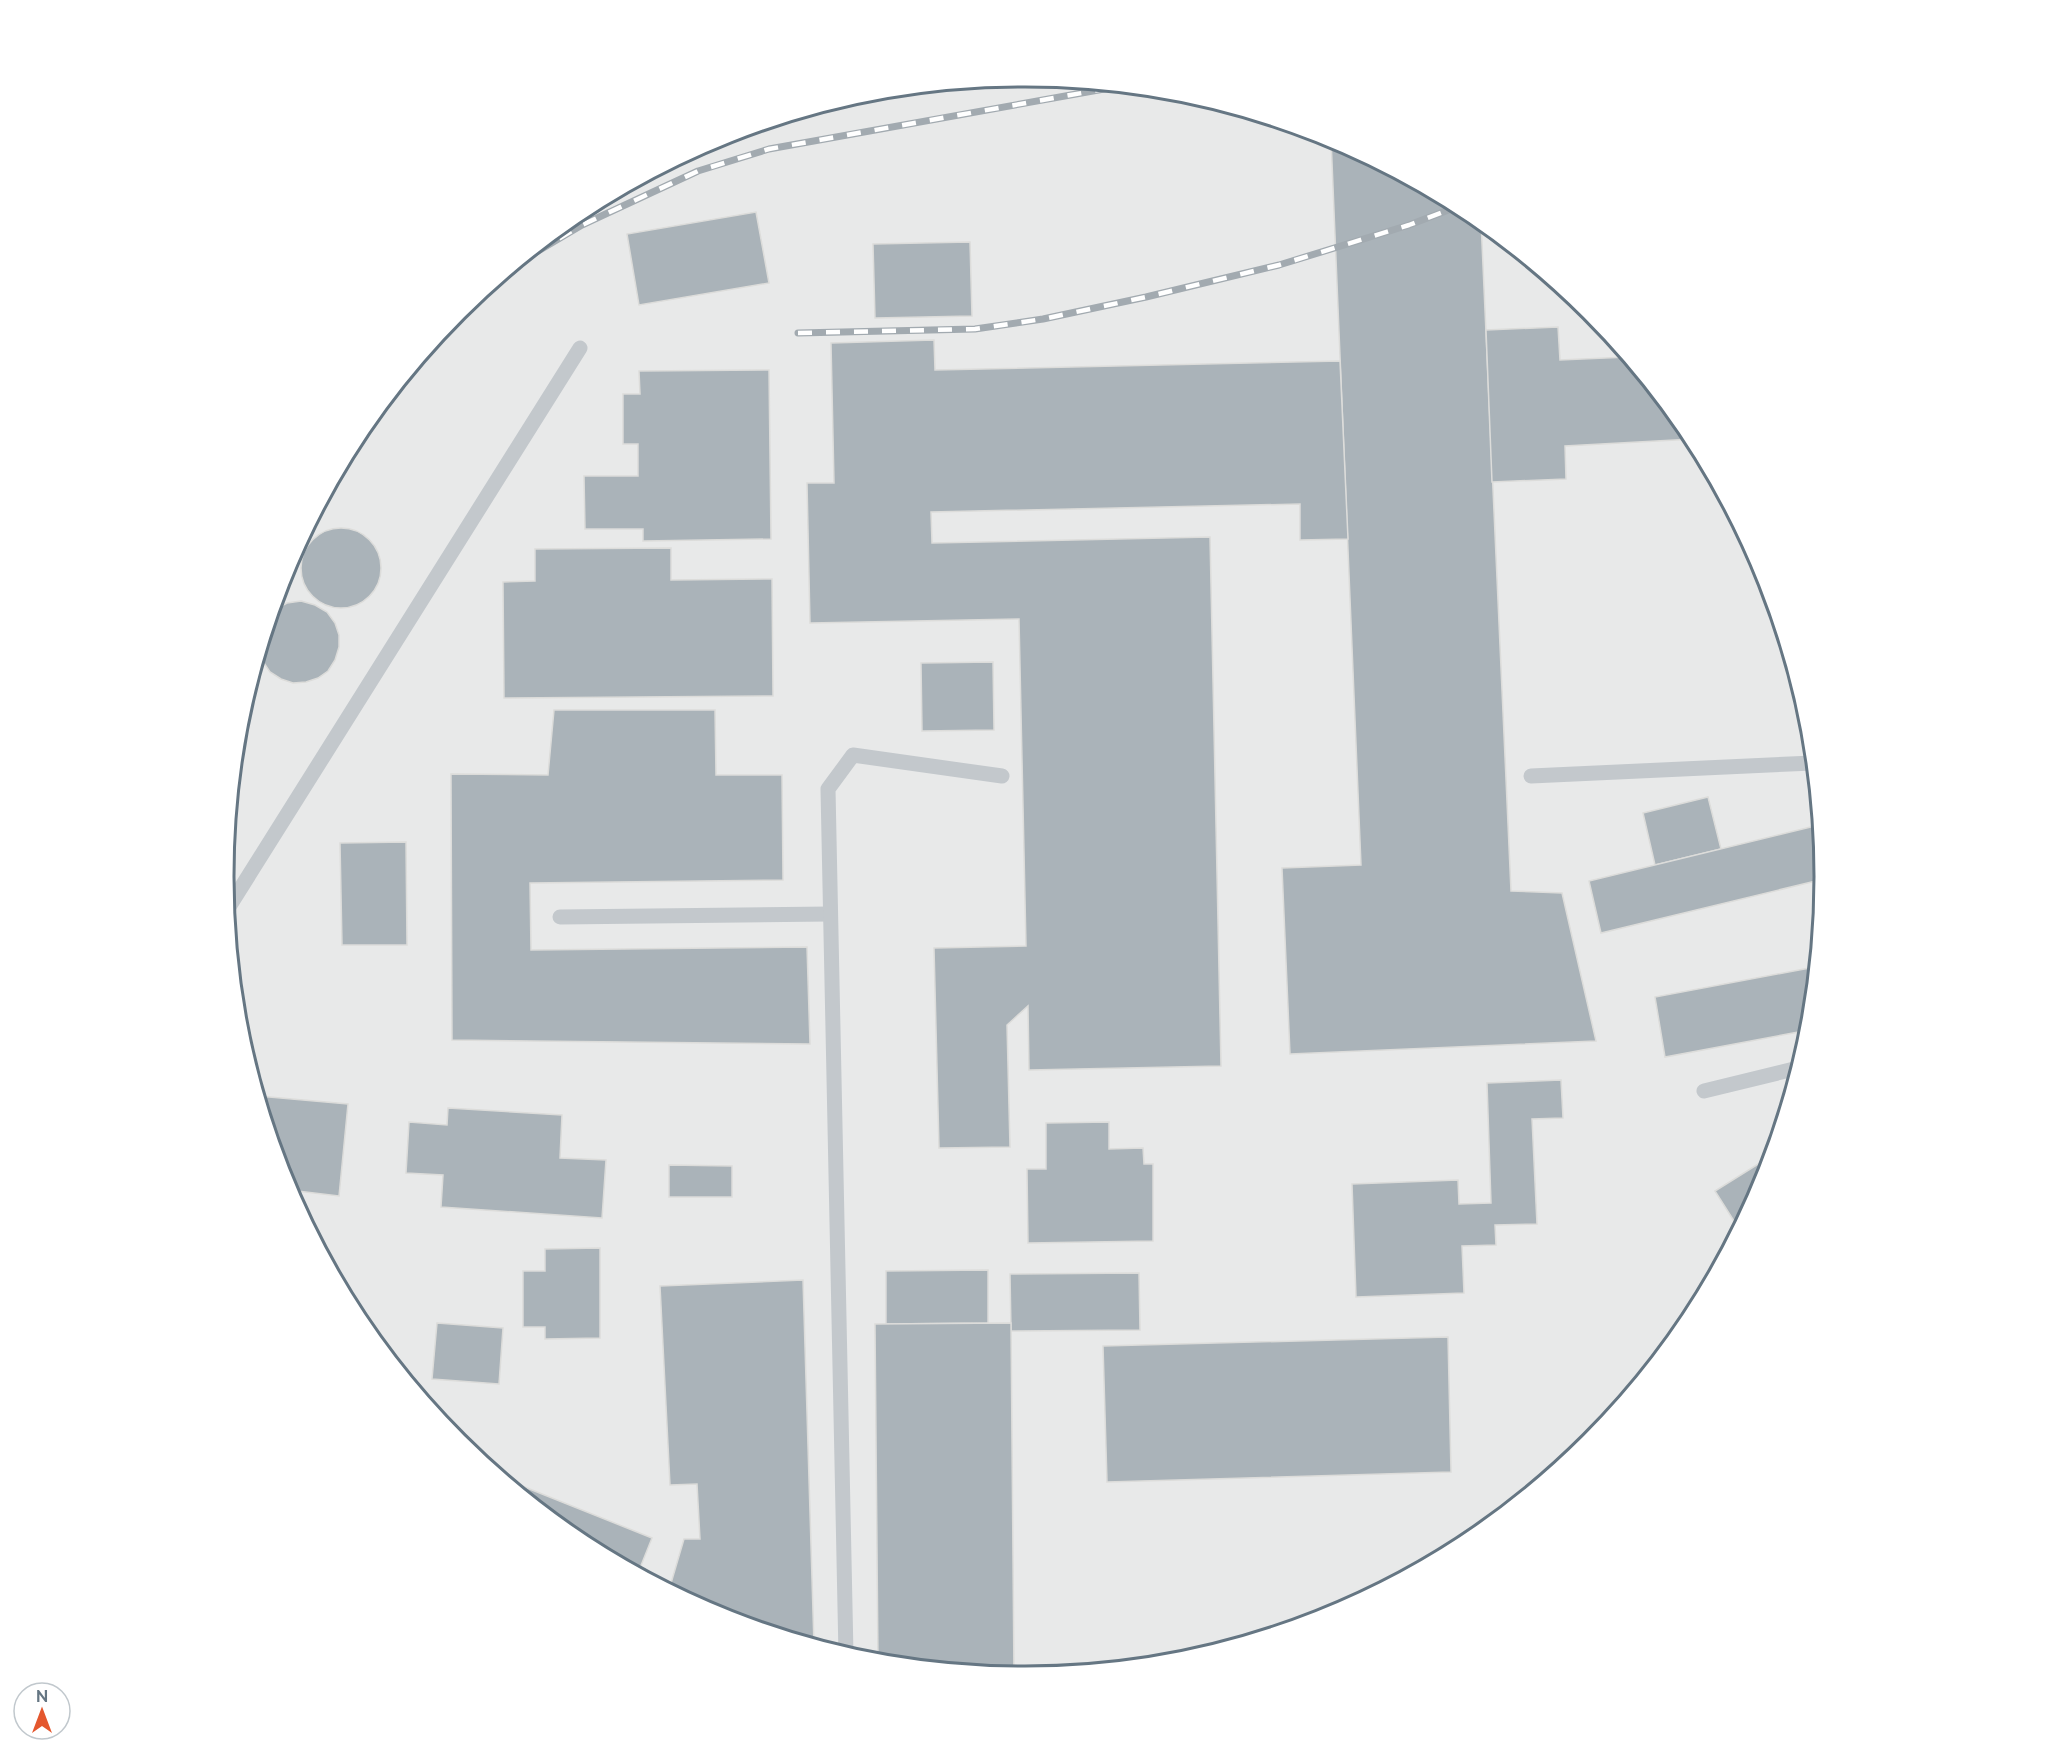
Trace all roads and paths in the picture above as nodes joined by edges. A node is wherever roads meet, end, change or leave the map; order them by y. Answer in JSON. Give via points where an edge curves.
{"nodes":[{"id":1,"x":580,"y":348,"type":"dead end"},
{"id":2,"x":1805,"y":763,"type":"edge"},
{"id":3,"x":1002,"y":776,"type":"dead end"},
{"id":4,"x":1531,"y":776,"type":"dead end"},
{"id":5,"x":235,"y":898,"type":"edge"},
{"id":6,"x":830,"y":914,"type":"junction"},
{"id":7,"x":560,"y":917,"type":"dead end"},
{"id":8,"x":1789,"y":1070,"type":"edge"},
{"id":9,"x":1704,"y":1091,"type":"dead end"},
{"id":10,"x":846,"y":1645,"type":"edge"}],
"edges":[{"from":1,"to":5,"type":"lane"},
{"from":2,"to":4,"type":"lane"},
{"from":3,"to":6,"type":"lane","via":[[853,755],[828,789]]},
{"from":6,"to":7,"type":"lane"},
{"from":6,"to":10,"type":"lane"},
{"from":8,"to":9,"type":"lane"}]}
